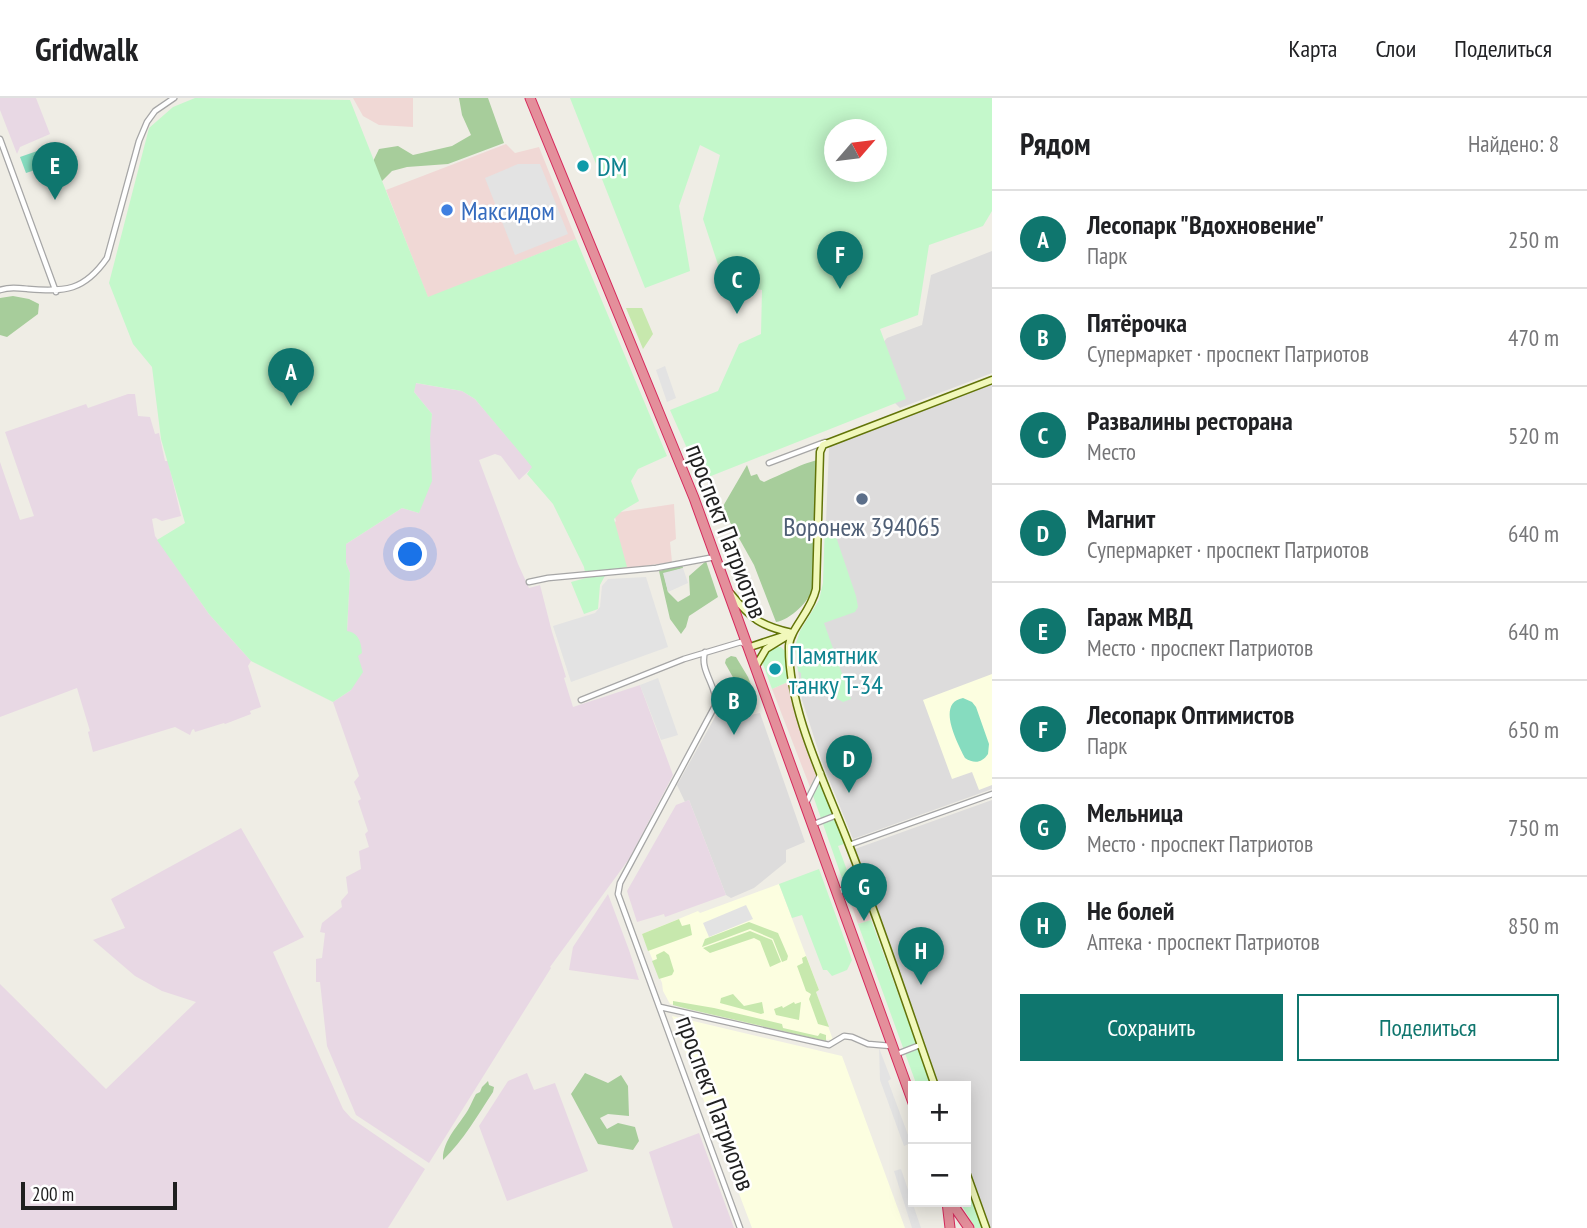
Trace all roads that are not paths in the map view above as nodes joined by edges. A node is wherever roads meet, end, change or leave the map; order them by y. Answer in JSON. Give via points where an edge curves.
{"nodes":[{"id":1,"x":174,"y":98,"type":"edge"},
{"id":2,"x":530,"y":98,"type":"edge"},
{"id":3,"x":0,"y":139,"type":"edge"},
{"id":4,"x":0,"y":290,"type":"edge"},
{"id":5,"x":56,"y":292,"type":"junction"},
{"id":6,"x":992,"y":380,"type":"edge"},
{"id":7,"x":826,"y":442,"type":"junction"},
{"id":8,"x":769,"y":463,"type":"dead end"},
{"id":9,"x":716,"y":557,"type":"junction"},
{"id":10,"x":529,"y":582,"type":"dead end"},
{"id":11,"x":730,"y":594,"type":"junction"},
{"id":12,"x":792,"y":633,"type":"junction"},
{"id":13,"x":750,"y":647,"type":"junction"},
{"id":14,"x":705,"y":652,"type":"junction"},
{"id":15,"x":757,"y":666,"type":"junction"},
{"id":16,"x":581,"y":700,"type":"dead end"},
{"id":17,"x":821,"y":773,"type":"junction"},
{"id":18,"x":992,"y":794,"type":"edge"},
{"id":19,"x":805,"y":803,"type":"junction"},
{"id":20,"x":837,"y":815,"type":"junction"},
{"id":21,"x":813,"y":825,"type":"junction"},
{"id":22,"x":849,"y":845,"type":"junction"},
{"id":23,"x":863,"y":883,"type":"junction"},
{"id":24,"x":837,"y":892,"type":"junction"},
{"id":25,"x":659,"y":1007,"type":"junction"},
{"id":26,"x":920,"y":1045,"type":"junction"},
{"id":27,"x":894,"y":1050,"type":"junction"},
{"id":28,"x":933,"y":1081,"type":"edge"},
{"id":29,"x":908,"y":1089,"type":"edge"},
{"id":30,"x":971,"y":1186,"type":"edge"},
{"id":31,"x":949,"y":1207,"type":"edge"},
{"id":32,"x":953,"y":1207,"type":"edge"},
{"id":33,"x":740,"y":1228,"type":"edge"},
{"id":34,"x":950,"y":1228,"type":"edge"},
{"id":35,"x":969,"y":1228,"type":"edge"},
{"id":36,"x":986,"y":1228,"type":"edge"}],
"edges":[{"from":1,"to":5,"type":"street","via":[[155,111],[143,131],[107,258],[82,285]]},
{"from":2,"to":9,"type":"highway","name":"проспект Патриотов"},
{"from":3,"to":5,"type":"street"},
{"from":4,"to":5,"type":"street"},
{"from":6,"to":7,"type":"street"},
{"from":7,"to":8,"type":"street"},
{"from":7,"to":12,"type":"street","name":"проспект Патриотов","via":[[820,452],[816,589],[809,611]]},
{"from":9,"to":10,"type":"street","via":[[656,569]]},
{"from":9,"to":11,"type":"highway","name":"проспект Патриотов"},
{"from":11,"to":12,"type":"street","name":"проспект Патриотов","via":[[754,620]]},
{"from":11,"to":13,"type":"highway","name":"проспект Патриотов"},
{"from":12,"to":13,"type":"street"},
{"from":12,"to":15,"type":"street","via":[[766,649]]},
{"from":12,"to":17,"type":"street","name":"проспект Патриотов","via":[[789,648],[795,697]]},
{"from":13,"to":14,"type":"street","via":[[741,642]]},
{"from":13,"to":15,"type":"highway","name":"проспект Патриотов"},
{"from":14,"to":16,"type":"street"},
{"from":14,"to":25,"type":"street","name":"проспект Патриотов","via":[[702,660],[716,704],[618,894]]},
{"from":15,"to":19,"type":"highway","name":"проспект Патриотов"},
{"from":17,"to":19,"type":"street"},
{"from":17,"to":20,"type":"street","name":"проспект Патриотов"},
{"from":18,"to":22,"type":"street"},
{"from":19,"to":21,"type":"highway","name":"проспект Патриотов"},
{"from":20,"to":21,"type":"street"},
{"from":20,"to":22,"type":"street","name":"проспект Патриотов"},
{"from":21,"to":24,"type":"highway","name":"проспект Патриотов"},
{"from":22,"to":23,"type":"street","name":"проспект Патриотов"},
{"from":23,"to":24,"type":"street"},
{"from":23,"to":26,"type":"street","name":"проспект Патриотов"},
{"from":24,"to":27,"type":"highway","name":"проспект Патриотов"},
{"from":25,"to":27,"type":"street","via":[[829,1045],[844,1036]]},
{"from":25,"to":33,"type":"street","name":"проспект Патриотов"},
{"from":26,"to":27,"type":"street"},
{"from":26,"to":28,"type":"street","name":"проспект Патриотов"},
{"from":27,"to":29,"type":"highway","name":"проспект Патриотов"},
{"from":30,"to":36,"type":"street"},
{"from":31,"to":34,"type":"highway"},
{"from":32,"to":35,"type":"highway"}]}
